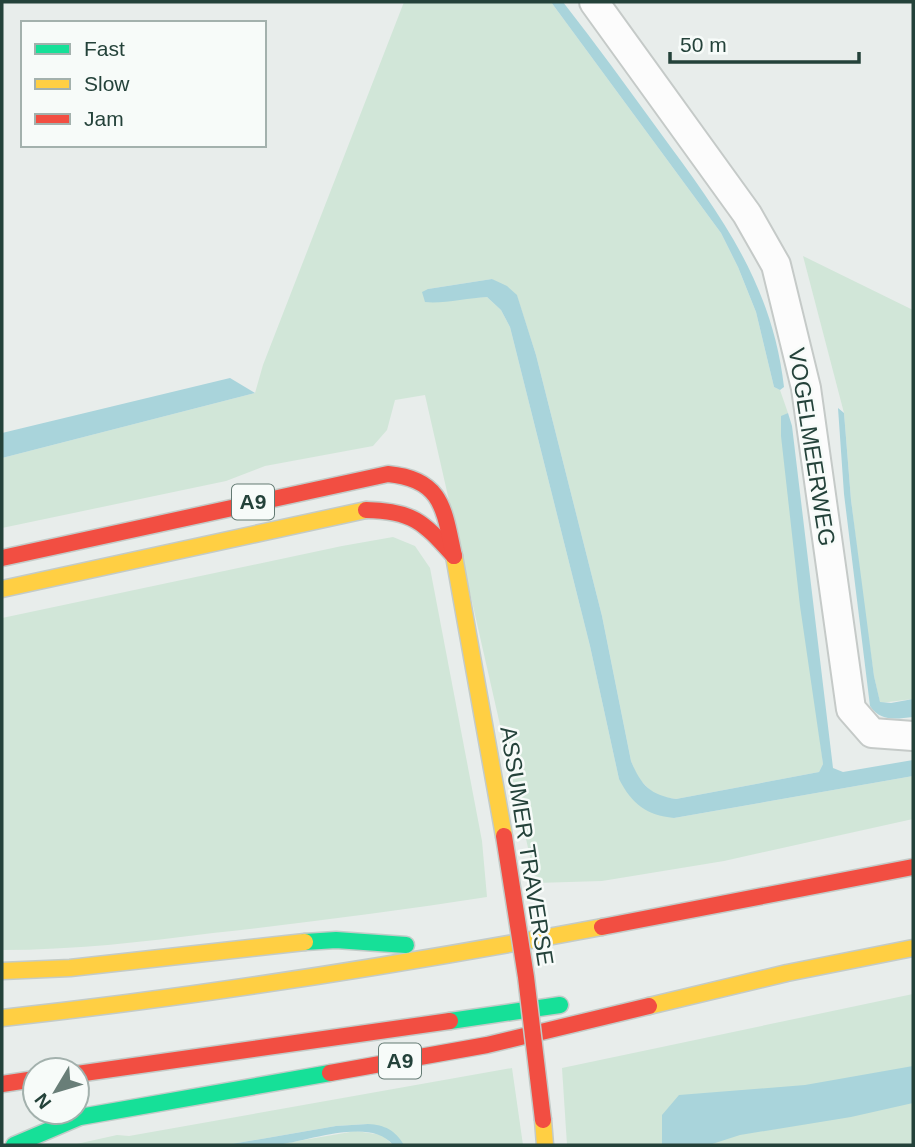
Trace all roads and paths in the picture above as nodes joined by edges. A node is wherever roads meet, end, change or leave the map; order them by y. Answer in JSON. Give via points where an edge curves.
{"nodes":[{"id":1,"x":594,"y":2,"type":"edge"},
{"id":2,"x":454,"y":556,"type":"junction"},
{"id":3,"x":2,"y":558,"type":"edge"},
{"id":4,"x":2,"y":589,"type":"edge"},
{"id":5,"x":913,"y":736,"type":"edge"},
{"id":6,"x":913,"y":867,"type":"edge"},
{"id":7,"x":913,"y":948,"type":"edge"},
{"id":8,"x":474,"y":951,"type":"junction"},
{"id":9,"x":2,"y":971,"type":"edge"},
{"id":10,"x":787,"y":973,"type":"junction"},
{"id":11,"x":623,"y":996,"type":"dead end"},
{"id":12,"x":582,"y":1002,"type":"dead end"},
{"id":13,"x":2,"y":1018,"type":"edge"},
{"id":14,"x":91,"y":1071,"type":"edge"},
{"id":15,"x":21,"y":1081,"type":"edge"},
{"id":16,"x":2,"y":1084,"type":"edge"},
{"id":17,"x":13,"y":1145,"type":"edge"},
{"id":18,"x":545,"y":1145,"type":"edge"}],
"edges":[{"from":1,"to":5,"type":"street","name":"VOGELMEERWEG","via":[[747,214],[776,265],[808,395],[851,709],[872,733]]},
{"from":2,"to":3,"type":"main road","number":"A9","via":[[436,494],[412,477],[388,474]]},
{"from":2,"to":4,"type":"main road","number":"A9","via":[[410,514],[366,510]]},
{"from":2,"to":18,"type":"main road","name":"ASSUMER TRAVERSE","bridge":true,"via":[[526,977]]},
{"from":6,"to":8,"type":"main road"},
{"from":7,"to":10,"type":"main road","number":"A9"},
{"from":8,"to":9,"type":"main road","via":[[336,940]]},
{"from":8,"to":13,"type":"main road"},
{"from":10,"to":11,"type":"main road","number":"A9"},
{"from":10,"to":17,"type":"main road","number":"A9","via":[[487,1045],[80,1117]]},
{"from":12,"to":14,"type":"main road","number":"A9"},
{"from":15,"to":16,"type":"main road"}]}
